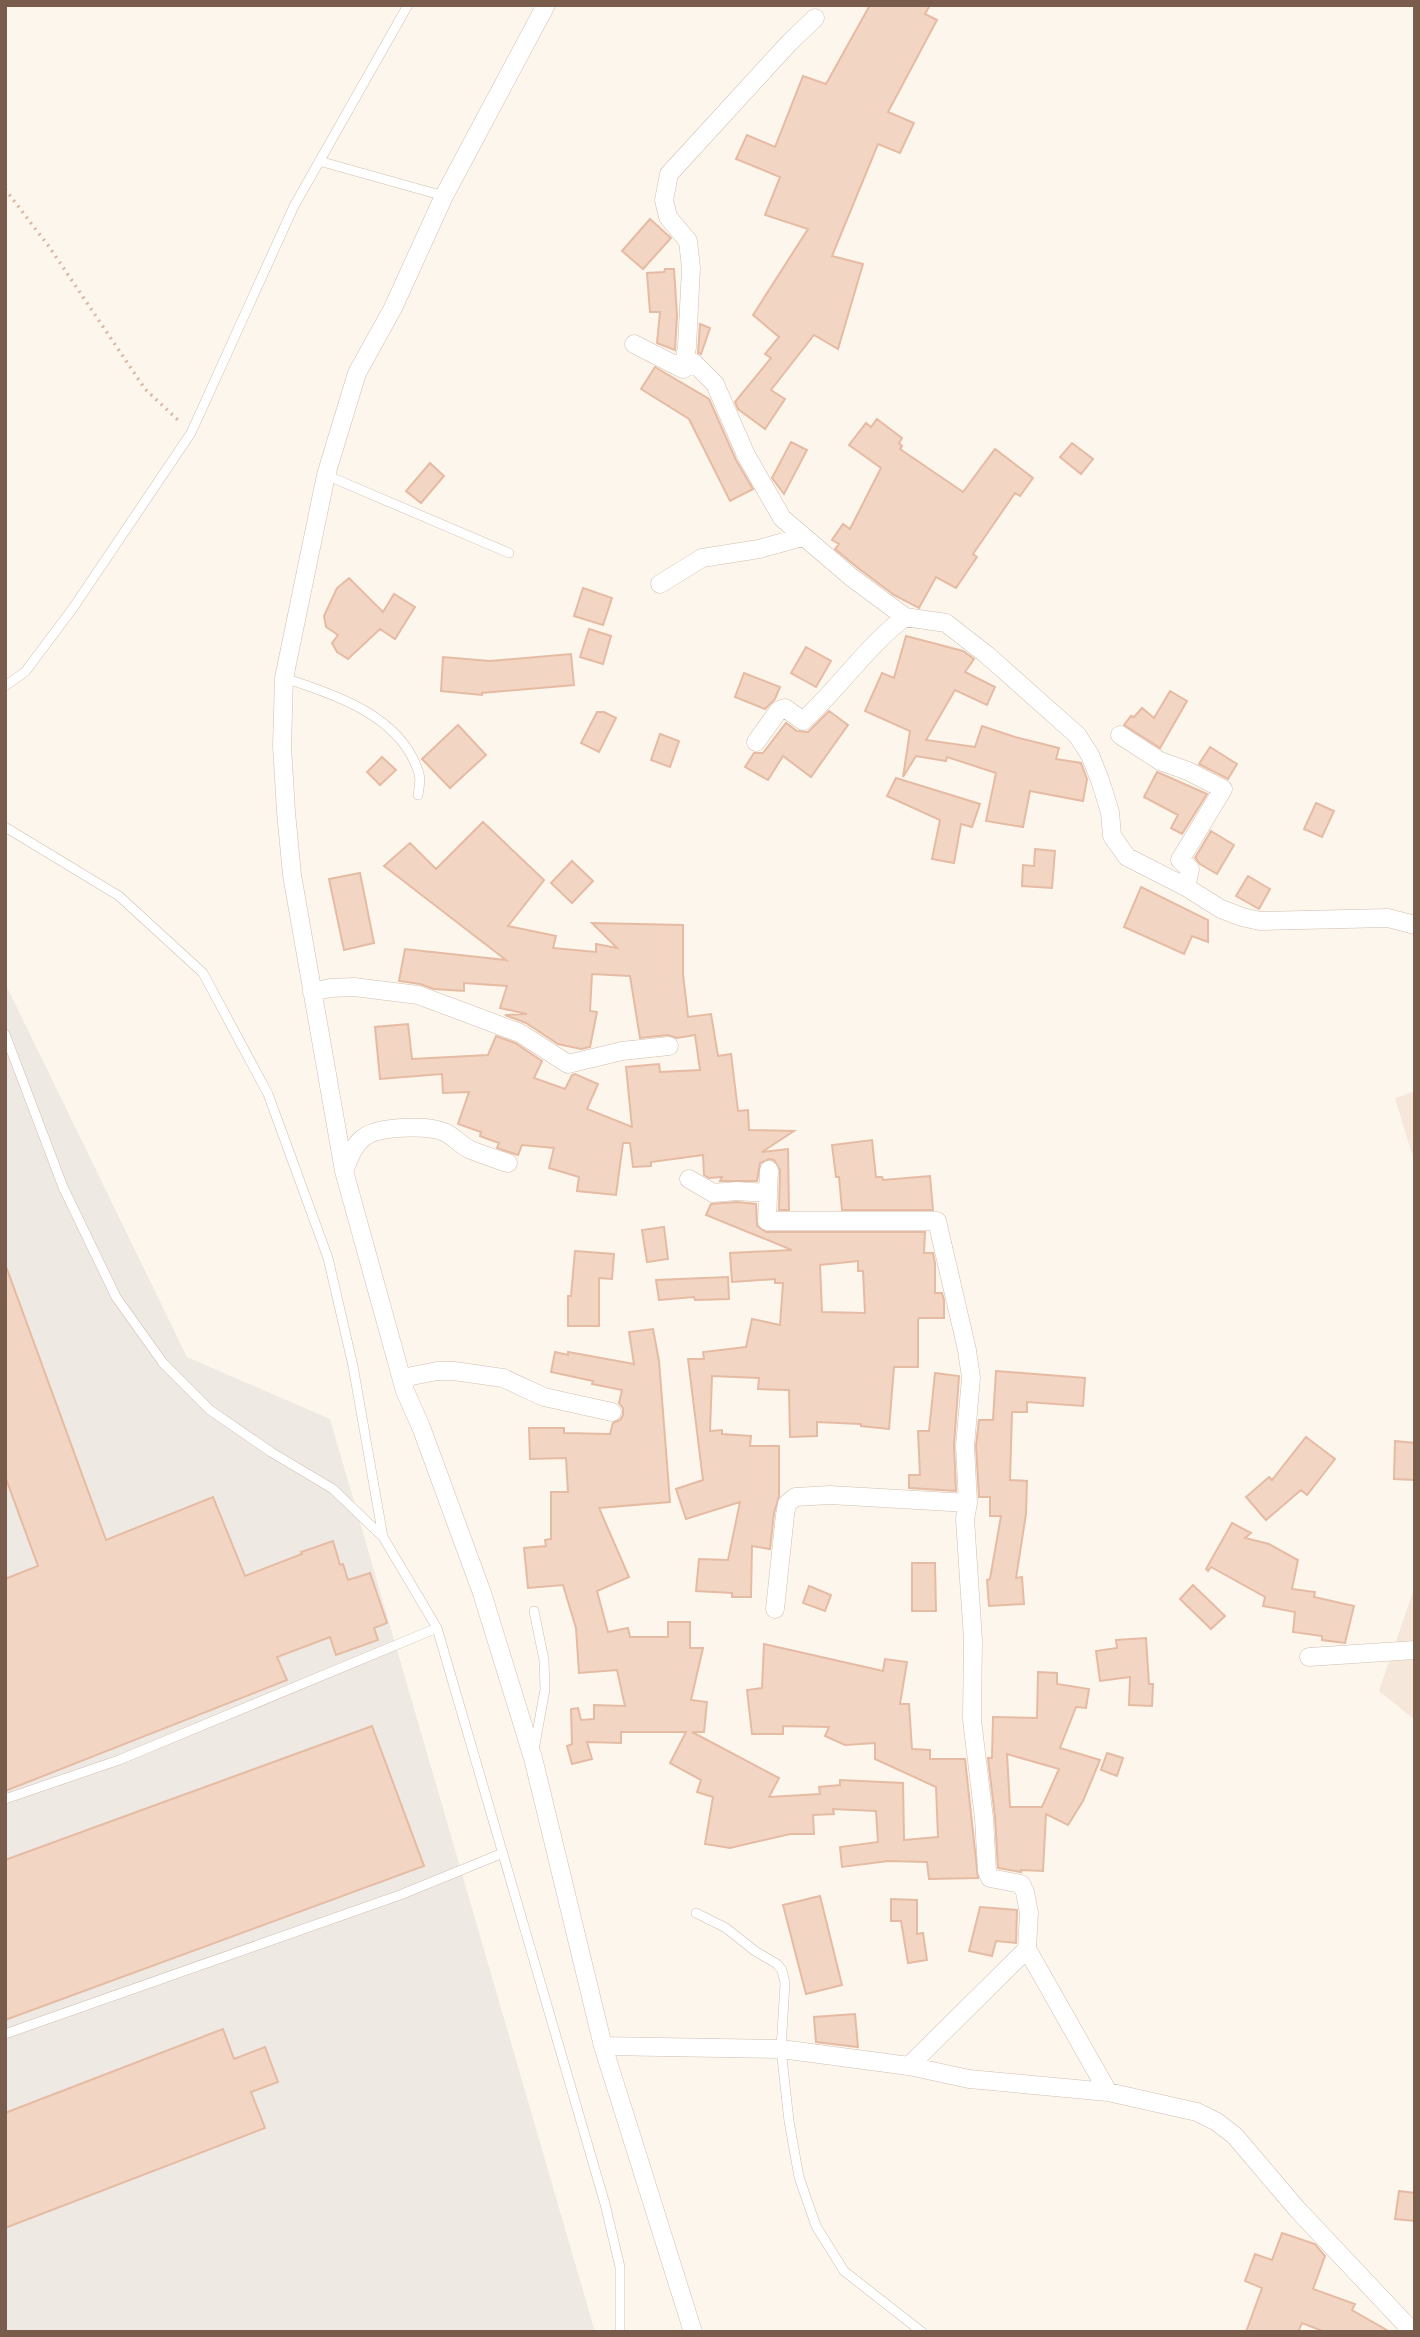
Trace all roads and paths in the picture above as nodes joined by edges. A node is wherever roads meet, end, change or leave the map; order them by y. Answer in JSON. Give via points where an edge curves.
{"nodes":[{"id":1,"x":408,"y":5,"type":"edge"},
{"id":2,"x":546,"y":5,"type":"edge"},
{"id":3,"x":815,"y":18,"type":"dead end"},
{"id":4,"x":319,"y":161,"type":"junction"},
{"id":5,"x":5,"y":189,"type":"edge"},
{"id":6,"x":444,"y":197,"type":"junction"},
{"id":7,"x":634,"y":345,"type":"dead end"},
{"id":8,"x":684,"y":369,"type":"junction"},
{"id":9,"x":191,"y":433,"type":"junction"},
{"id":10,"x":326,"y":475,"type":"junction"},
{"id":11,"x":802,"y":537,"type":"junction"},
{"id":12,"x":509,"y":553,"type":"dead end"},
{"id":13,"x":660,"y":584,"type":"dead end"},
{"id":14,"x":905,"y":617,"type":"junction"},
{"id":15,"x":284,"y":678,"type":"junction"},
{"id":16,"x":5,"y":686,"type":"edge"},
{"id":17,"x":1120,"y":735,"type":"dead end"},
{"id":18,"x":756,"y":743,"type":"dead end"},
{"id":19,"x":418,"y":795,"type":"dead end"},
{"id":20,"x":5,"y":827,"type":"edge"},
{"id":21,"x":1186,"y":887,"type":"junction"},
{"id":22,"x":1415,"y":925,"type":"edge"},
{"id":23,"x":312,"y":992,"type":"junction"},
{"id":24,"x":5,"y":1034,"type":"edge"},
{"id":25,"x":669,"y":1046,"type":"dead end"},
{"id":26,"x":508,"y":1163,"type":"dead end"},
{"id":27,"x":769,"y":1170,"type":"dead end"},
{"id":28,"x":344,"y":1171,"type":"junction"},
{"id":29,"x":689,"y":1179,"type":"dead end"},
{"id":30,"x":768,"y":1193,"type":"junction"},
{"id":31,"x":402,"y":1378,"type":"junction"},
{"id":32,"x":612,"y":1412,"type":"dead end"},
{"id":33,"x":968,"y":1503,"type":"junction"},
{"id":34,"x":383,"y":1537,"type":"junction"},
{"id":35,"x":775,"y":1609,"type":"dead end"},
{"id":36,"x":534,"y":1611,"type":"dead end"},
{"id":37,"x":437,"y":1628,"type":"junction"},
{"id":38,"x":1415,"y":1650,"type":"edge"},
{"id":39,"x":1310,"y":1657,"type":"dead end"},
{"id":40,"x":533,"y":1758,"type":"junction"},
{"id":41,"x":5,"y":1799,"type":"edge"},
{"id":42,"x":503,"y":1853,"type":"junction"},
{"id":43,"x":696,"y":1913,"type":"dead end"},
{"id":44,"x":1027,"y":1949,"type":"junction"},
{"id":45,"x":5,"y":2034,"type":"edge"},
{"id":46,"x":603,"y":2046,"type":"junction"},
{"id":47,"x":781,"y":2049,"type":"junction"},
{"id":48,"x":909,"y":2066,"type":"junction"},
{"id":49,"x":1108,"y":2092,"type":"junction"},
{"id":50,"x":620,"y":2332,"type":"edge"},
{"id":51,"x":692,"y":2332,"type":"edge"},
{"id":52,"x":922,"y":2332,"type":"edge"},
{"id":53,"x":1413,"y":2332,"type":"edge"}],
"edges":[{"from":1,"to":4,"type":"lane"},
{"from":2,"to":6,"type":"street"},
{"from":3,"to":8,"type":"street","via":[[669,174],[664,200],[668,217],[688,241],[691,268]]},
{"from":4,"to":6,"type":"lane"},
{"from":4,"to":9,"type":"lane"},
{"from":5,"to":9,"type":"path","via":[[145,389]]},
{"from":6,"to":10,"type":"street","via":[[357,373]]},
{"from":7,"to":8,"type":"street"},
{"from":8,"to":11,"type":"street","via":[[694,363],[715,384],[761,484],[782,518]]},
{"from":9,"to":16,"type":"lane","via":[[73,608],[25,672]]},
{"from":10,"to":12,"type":"lane"},
{"from":10,"to":15,"type":"street"},
{"from":11,"to":13,"type":"street","via":[[702,558]]},
{"from":11,"to":14,"type":"street"},
{"from":14,"to":18,"type":"street","via":[[883,634],[803,721],[785,708],[779,710]]},
{"from":14,"to":21,"type":"street","via":[[946,624],[1077,735],[1100,780],[1112,836],[1127,857]]},
{"from":15,"to":19,"type":"lane","via":[[326,691],[397,734],[420,776]]},
{"from":15,"to":23,"type":"street","via":[[286,812]]},
{"from":17,"to":21,"type":"street","via":[[1160,761],[1223,789],[1180,860],[1189,869]]},
{"from":20,"to":34,"type":"lane","via":[[119,896],[203,973],[268,1094],[328,1258],[354,1366]]},
{"from":21,"to":22,"type":"street","via":[[1221,909],[1260,921],[1388,918]]},
{"from":23,"to":25,"type":"street","via":[[354,987],[418,995],[520,1033],[568,1063]]},
{"from":23,"to":28,"type":"street"},
{"from":24,"to":34,"type":"lane","via":[[63,1187],[116,1297],[163,1363],[210,1410],[333,1489]]},
{"from":26,"to":28,"type":"street","via":[[471,1150],[438,1130],[404,1128],[366,1135],[355,1146]]},
{"from":27,"to":30,"type":"street"},
{"from":28,"to":31,"type":"street"},
{"from":29,"to":30,"type":"street","via":[[713,1192]]},
{"from":30,"to":33,"type":"street","via":[[767,1221],[937,1221],[971,1378],[965,1446]]},
{"from":31,"to":32,"type":"street","via":[[445,1371],[503,1378],[544,1397]]},
{"from":31,"to":40,"type":"street","via":[[482,1593]]},
{"from":33,"to":35,"type":"street","via":[[796,1497],[787,1504]]},
{"from":33,"to":44,"type":"street","via":[[972,1720],[987,1871],[990,1878],[1021,1884],[1029,1913]]},
{"from":34,"to":37,"type":"lane"},
{"from":36,"to":40,"type":"lane","via":[[545,1689]]},
{"from":37,"to":41,"type":"lane","via":[[119,1760]]},
{"from":37,"to":42,"type":"lane"},
{"from":38,"to":39,"type":"street"},
{"from":40,"to":46,"type":"street"},
{"from":42,"to":45,"type":"lane","via":[[400,1895]]},
{"from":42,"to":50,"type":"lane","via":[[605,2204],[620,2267]]},
{"from":43,"to":47,"type":"lane","via":[[726,1928],[782,1970]]},
{"from":44,"to":48,"type":"street"},
{"from":44,"to":49,"type":"street"},
{"from":46,"to":47,"type":"street"},
{"from":46,"to":51,"type":"street"},
{"from":47,"to":48,"type":"street"},
{"from":47,"to":52,"type":"lane","via":[[799,2178],[816,2226],[844,2271]]},
{"from":48,"to":49,"type":"street","via":[[969,2079]]},
{"from":49,"to":53,"type":"street","via":[[1197,2112],[1235,2136]]}]}
